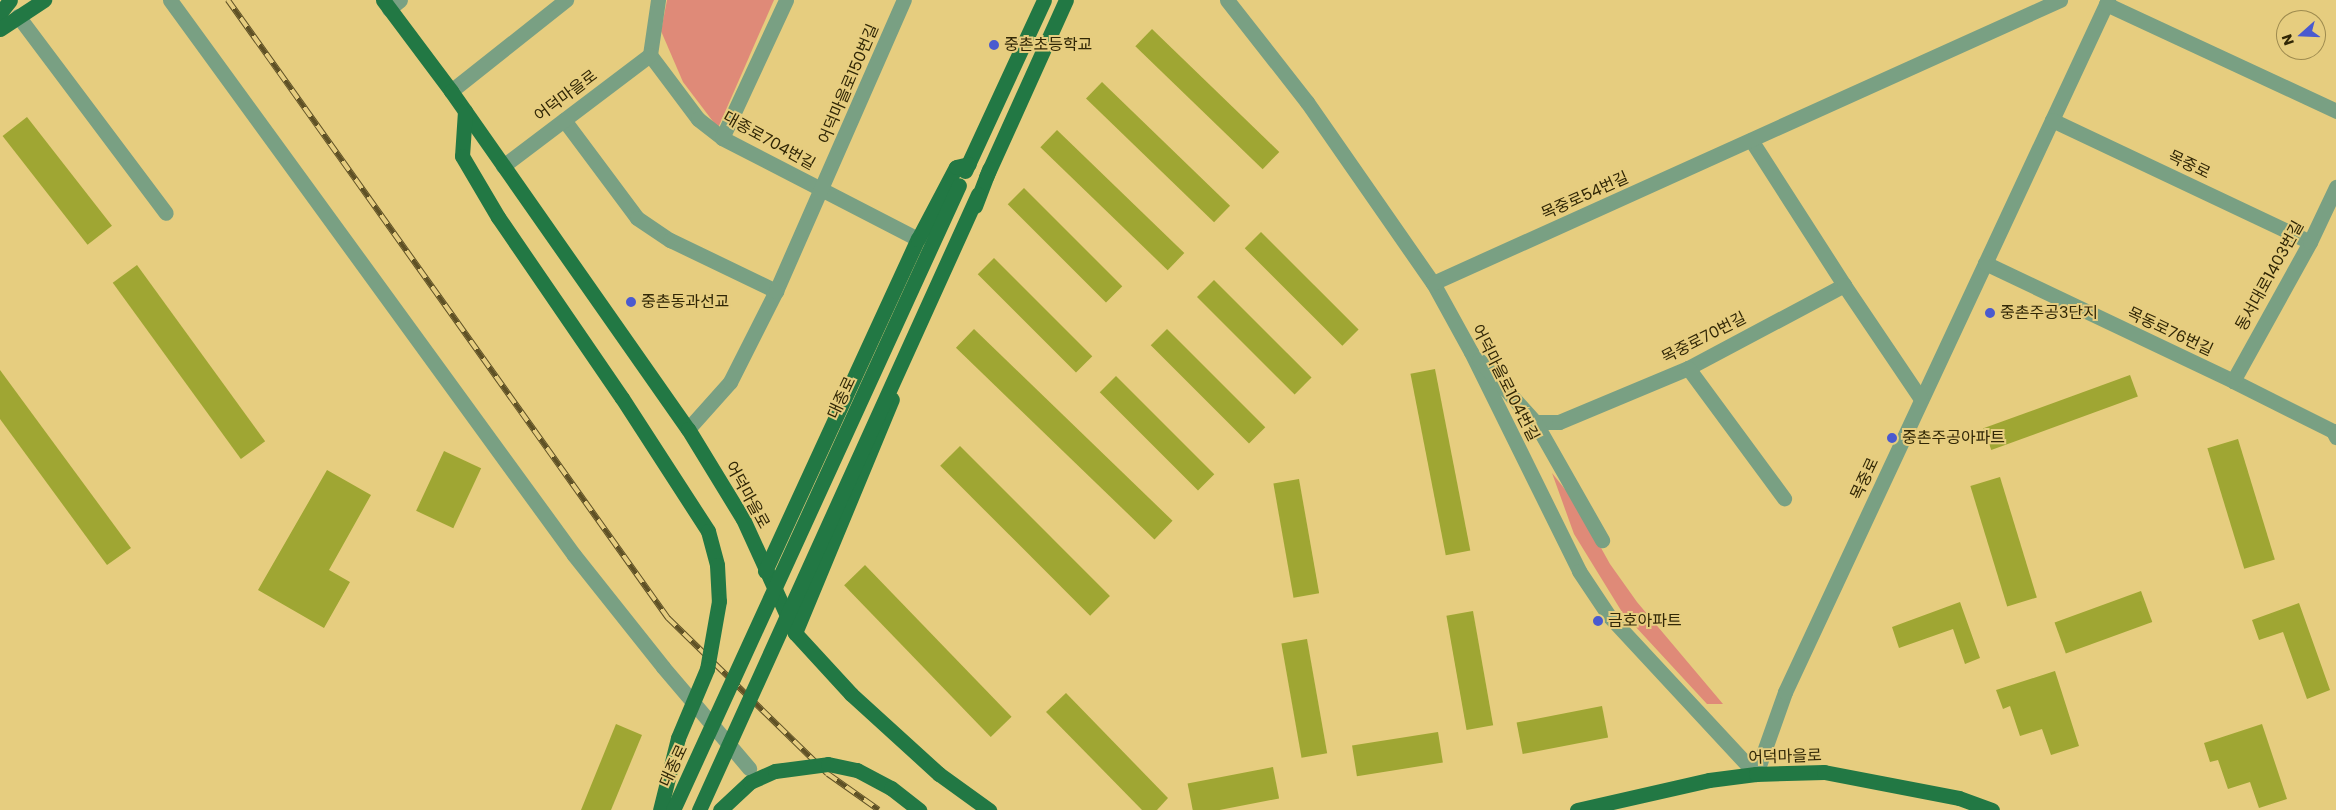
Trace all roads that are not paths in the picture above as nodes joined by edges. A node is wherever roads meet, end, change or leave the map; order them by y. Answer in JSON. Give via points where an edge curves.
{"nodes":[{"id":1,"x":10,"y":0,"type":"edge"},
{"id":2,"x":44,"y":0,"type":"edge"},
{"id":3,"x":170,"y":0,"type":"edge"},
{"id":4,"x":566,"y":0,"type":"edge"},
{"id":5,"x":658,"y":0,"type":"edge"},
{"id":6,"x":786,"y":0,"type":"edge"},
{"id":7,"x":904,"y":0,"type":"edge"},
{"id":8,"x":1044,"y":0,"type":"edge"},
{"id":9,"x":1066,"y":0,"type":"edge"},
{"id":10,"x":1227,"y":0,"type":"edge"},
{"id":11,"x":2060,"y":0,"type":"edge"},
{"id":12,"x":2107,"y":2,"type":"edge"},
{"id":13,"x":390,"y":3,"type":"edge"},
{"id":14,"x":0,"y":13,"type":"edge"},
{"id":15,"x":18,"y":16,"type":"junction"},
{"id":16,"x":0,"y":29,"type":"edge"},
{"id":17,"x":650,"y":55,"type":"junction"},
{"id":18,"x":451,"y":90,"type":"junction"},
{"id":19,"x":465,"y":111,"type":"junction"},
{"id":20,"x":2336,"y":111,"type":"edge"},
{"id":21,"x":564,"y":120,"type":"junction"},
{"id":22,"x":2052,"y":120,"type":"junction"},
{"id":23,"x":722,"y":138,"type":"junction"},
{"id":24,"x":1751,"y":140,"type":"junction"},
{"id":25,"x":969,"y":164,"type":"junction"},
{"id":26,"x":503,"y":166,"type":"junction"},
{"id":27,"x":989,"y":169,"type":"junction"},
{"id":28,"x":2336,"y":187,"type":"edge"},
{"id":29,"x":821,"y":191,"type":"junction"},
{"id":30,"x":166,"y":213,"type":"dead end"},
{"id":31,"x":918,"y":239,"type":"junction"},
{"id":32,"x":2310,"y":242,"type":"junction"},
{"id":33,"x":1985,"y":263,"type":"junction"},
{"id":34,"x":1433,"y":284,"type":"junction"},
{"id":35,"x":1844,"y":285,"type":"junction"},
{"id":36,"x":776,"y":291,"type":"junction"},
{"id":37,"x":1471,"y":352,"type":"junction"},
{"id":38,"x":1688,"y":368,"type":"junction"},
{"id":39,"x":2233,"y":381,"type":"junction"},
{"id":40,"x":1921,"y":399,"type":"junction"},
{"id":41,"x":1535,"y":422,"type":"junction"},
{"id":42,"x":688,"y":429,"type":"junction"},
{"id":43,"x":2336,"y":436,"type":"edge"},
{"id":44,"x":1784,"y":498,"type":"dead end"},
{"id":45,"x":1602,"y":540,"type":"dead end"},
{"id":46,"x":765,"y":571,"type":"junction"},
{"id":47,"x":795,"y":633,"type":"junction"},
{"id":48,"x":749,"y":768,"type":"dead end"},
{"id":49,"x":1756,"y":774,"type":"junction"},
{"id":50,"x":660,"y":810,"type":"edge"},
{"id":51,"x":673,"y":810,"type":"edge"},
{"id":52,"x":699,"y":810,"type":"edge"},
{"id":53,"x":720,"y":810,"type":"edge"},
{"id":54,"x":919,"y":810,"type":"edge"},
{"id":55,"x":990,"y":810,"type":"edge"},
{"id":56,"x":1577,"y":810,"type":"edge"},
{"id":57,"x":1992,"y":810,"type":"edge"}],
"edges":[{"from":1,"to":14,"type":"main road"},
{"from":2,"to":15,"type":"main road"},
{"from":3,"to":48,"type":"street","via":[[574,555]]},
{"from":4,"to":18,"type":"street"},
{"from":5,"to":17,"type":"street"},
{"from":6,"to":23,"type":"street"},
{"from":7,"to":29,"type":"street","name":"어덕마을로150번길"},
{"from":8,"to":25,"type":"main road","name":"대종로"},
{"from":9,"to":27,"type":"main road"},
{"from":10,"to":34,"type":"street","name":"어덕마을로104번길","via":[[1307,102]]},
{"from":11,"to":24,"type":"street","name":"목중로54번길"},
{"from":12,"to":20,"type":"street","name":"목중로"},
{"from":12,"to":22,"type":"street","name":"목중로"},
{"from":13,"to":18,"type":"main road","name":"어덕마을로"},
{"from":15,"to":16,"type":"main road"},
{"from":15,"to":30,"type":"street"},
{"from":17,"to":21,"type":"street","name":"어덕마을로"},
{"from":17,"to":23,"type":"street","name":"대종로704번길","via":[[698,119]]},
{"from":18,"to":19,"type":"main road","name":"어덕마을로"},
{"from":19,"to":26,"type":"main road","name":"어덕마을로"},
{"from":19,"to":50,"type":"main road","bridge":true,"via":[[462,156],[498,217],[708,531],[717,565],[717,611],[707,669],[678,738]]},
{"from":21,"to":26,"type":"street","name":"어덕마을로"},
{"from":21,"to":36,"type":"street","via":[[637,218],[670,240]]},
{"from":22,"to":32,"type":"street","name":"목중로"},
{"from":22,"to":33,"type":"street","name":"목중로"},
{"from":23,"to":29,"type":"street","name":"대종로704번길"},
{"from":24,"to":34,"type":"street","name":"목중로54번길"},
{"from":24,"to":35,"type":"street"},
{"from":25,"to":31,"type":"main road","via":[[956,167]]},
{"from":25,"to":51,"type":"main road","name":"대종로","bridge":true},
{"from":26,"to":42,"type":"main road","name":"어덕마을로"},
{"from":27,"to":47,"type":"main road"},
{"from":27,"to":52,"type":"main road","bridge":true},
{"from":28,"to":32,"type":"street","name":"동서대로1403번길"},
{"from":29,"to":31,"type":"street","name":"대종로704번길"},
{"from":29,"to":36,"type":"street","name":"어덕마을로150번길"},
{"from":31,"to":46,"type":"main road"},
{"from":32,"to":39,"type":"street","name":"동서대로1403번길"},
{"from":33,"to":39,"type":"street","name":"목동로76번길"},
{"from":33,"to":40,"type":"street","name":"목중로"},
{"from":34,"to":37,"type":"street","name":"어덕마을로104번길"},
{"from":35,"to":38,"type":"street","name":"목중로70번길"},
{"from":35,"to":40,"type":"street"},
{"from":36,"to":42,"type":"street","name":"어덕마을로150번길","via":[[730,382]]},
{"from":37,"to":41,"type":"street"},
{"from":37,"to":49,"type":"street","name":"어덕마을로104번길","via":[[1579,570],[1609,616]]},
{"from":38,"to":41,"type":"street","name":"목중로70번길","via":[[1559,422]]},
{"from":38,"to":44,"type":"street"},
{"from":39,"to":43,"type":"street","name":"목동로76번길","via":[[2333,431]]},
{"from":40,"to":49,"type":"street","name":"목중로","via":[[1785,692]]},
{"from":41,"to":45,"type":"street"},
{"from":42,"to":46,"type":"main road","name":"어덕마을로","via":[[743,519]]},
{"from":46,"to":47,"type":"main road","name":"어덕마을로"},
{"from":47,"to":55,"type":"main road","name":"어덕마을로","via":[[851,694],[939,774]]},
{"from":49,"to":56,"type":"main road","name":"어덕마을로","via":[[1709,780]]},
{"from":49,"to":57,"type":"main road","name":"어덕마을로","via":[[1824,772],[1959,798]]},
{"from":53,"to":54,"type":"main road","bridge":true,"via":[[750,782],[775,770],[828,764],[857,770],[891,788]]}]}
